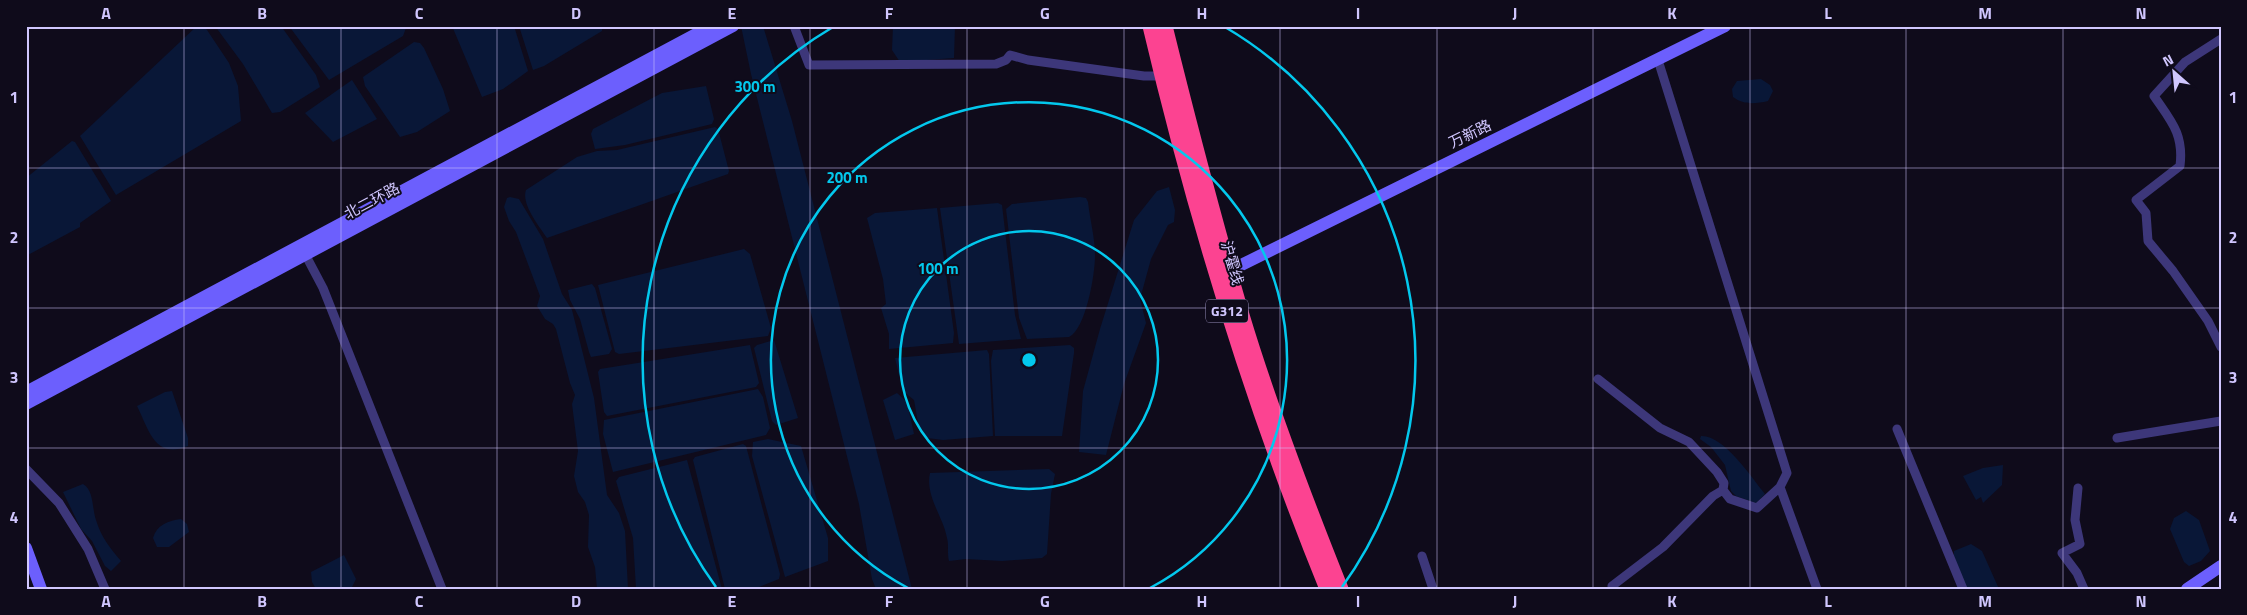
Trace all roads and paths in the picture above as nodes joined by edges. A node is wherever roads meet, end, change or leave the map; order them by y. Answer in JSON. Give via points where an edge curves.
{"nodes":[{"id":1,"x":711,"y":26,"type":"edge"},
{"id":2,"x":794,"y":26,"type":"edge"},
{"id":3,"x":1150,"y":26,"type":"edge"},
{"id":4,"x":1165,"y":26,"type":"edge"},
{"id":5,"x":1725,"y":26,"type":"edge"},
{"id":6,"x":729,"y":29,"type":"edge"},
{"id":7,"x":2221,"y":39,"type":"edge"},
{"id":8,"x":1658,"y":60,"type":"junction"},
{"id":9,"x":1161,"y":76,"type":"junction"},
{"id":10,"x":306,"y":254,"type":"junction"},
{"id":11,"x":1229,"y":271,"type":"junction"},
{"id":12,"x":2221,"y":347,"type":"edge"},
{"id":13,"x":1598,"y":379,"type":"dead end"},
{"id":14,"x":26,"y":392,"type":"edge"},
{"id":15,"x":26,"y":404,"type":"edge"},
{"id":16,"x":2221,"y":421,"type":"edge"},
{"id":17,"x":1897,"y":429,"type":"dead end"},
{"id":18,"x":2117,"y":438,"type":"dead end"},
{"id":19,"x":26,"y":468,"type":"edge"},
{"id":20,"x":1780,"y":487,"type":"junction"},
{"id":21,"x":2078,"y":488,"type":"dead end"},
{"id":22,"x":1723,"y":490,"type":"junction"},
{"id":23,"x":26,"y":548,"type":"edge"},
{"id":24,"x":1422,"y":556,"type":"dead end"},
{"id":25,"x":2221,"y":566,"type":"edge"},
{"id":26,"x":42,"y":589,"type":"edge"},
{"id":27,"x":105,"y":589,"type":"edge"},
{"id":28,"x":442,"y":589,"type":"edge"},
{"id":29,"x":1327,"y":589,"type":"edge"},
{"id":30,"x":1341,"y":589,"type":"edge"},
{"id":31,"x":1433,"y":589,"type":"edge"},
{"id":32,"x":1613,"y":589,"type":"edge"},
{"id":33,"x":1817,"y":589,"type":"edge"},
{"id":34,"x":1963,"y":589,"type":"edge"},
{"id":35,"x":2084,"y":589,"type":"edge"},
{"id":36,"x":2186,"y":589,"type":"edge"}],
"edges":[{"from":1,"to":14,"type":"main road","name":"北二环路"},
{"from":2,"to":9,"type":"street","via":[[809,65],[988,65],[1006,60],[1010,55],[1038,62]]},
{"from":3,"to":9,"type":"highway","name":"沪霍线","number":"G312"},
{"from":4,"to":11,"type":"highway","name":"沪霍线","number":"G312"},
{"from":5,"to":8,"type":"main road","name":"万新路"},
{"from":6,"to":10,"type":"main road","name":"北二环路"},
{"from":7,"to":12,"type":"street","via":[[2185,62],[2154,96],[2180,138],[2180,166],[2136,200],[2146,213],[2148,241],[2208,321]]},
{"from":8,"to":11,"type":"main road","name":"万新路"},
{"from":8,"to":20,"type":"street","via":[[1787,473]]},
{"from":9,"to":29,"type":"highway","name":"沪霍线","number":"G312","via":[[1230,322]]},
{"from":10,"to":15,"type":"main road","name":"北二环路"},
{"from":10,"to":28,"type":"street","via":[[323,288]]},
{"from":11,"to":30,"type":"highway","name":"沪霍线","number":"G312","via":[[1279,427]]},
{"from":13,"to":22,"type":"street","via":[[1660,428],[1689,442],[1717,472],[1724,483]]},
{"from":16,"to":18,"type":"street"},
{"from":17,"to":34,"type":"street"},
{"from":19,"to":27,"type":"street","via":[[60,503],[88,549]]},
{"from":20,"to":22,"type":"street","via":[[1757,508],[1730,499]]},
{"from":20,"to":33,"type":"street"},
{"from":21,"to":35,"type":"street","via":[[2075,520],[2080,544],[2062,553]]},
{"from":22,"to":32,"type":"street","via":[[1713,496],[1663,547],[1612,586]]},
{"from":23,"to":26,"type":"main road"},
{"from":24,"to":31,"type":"street"},
{"from":25,"to":36,"type":"main road"}]}
